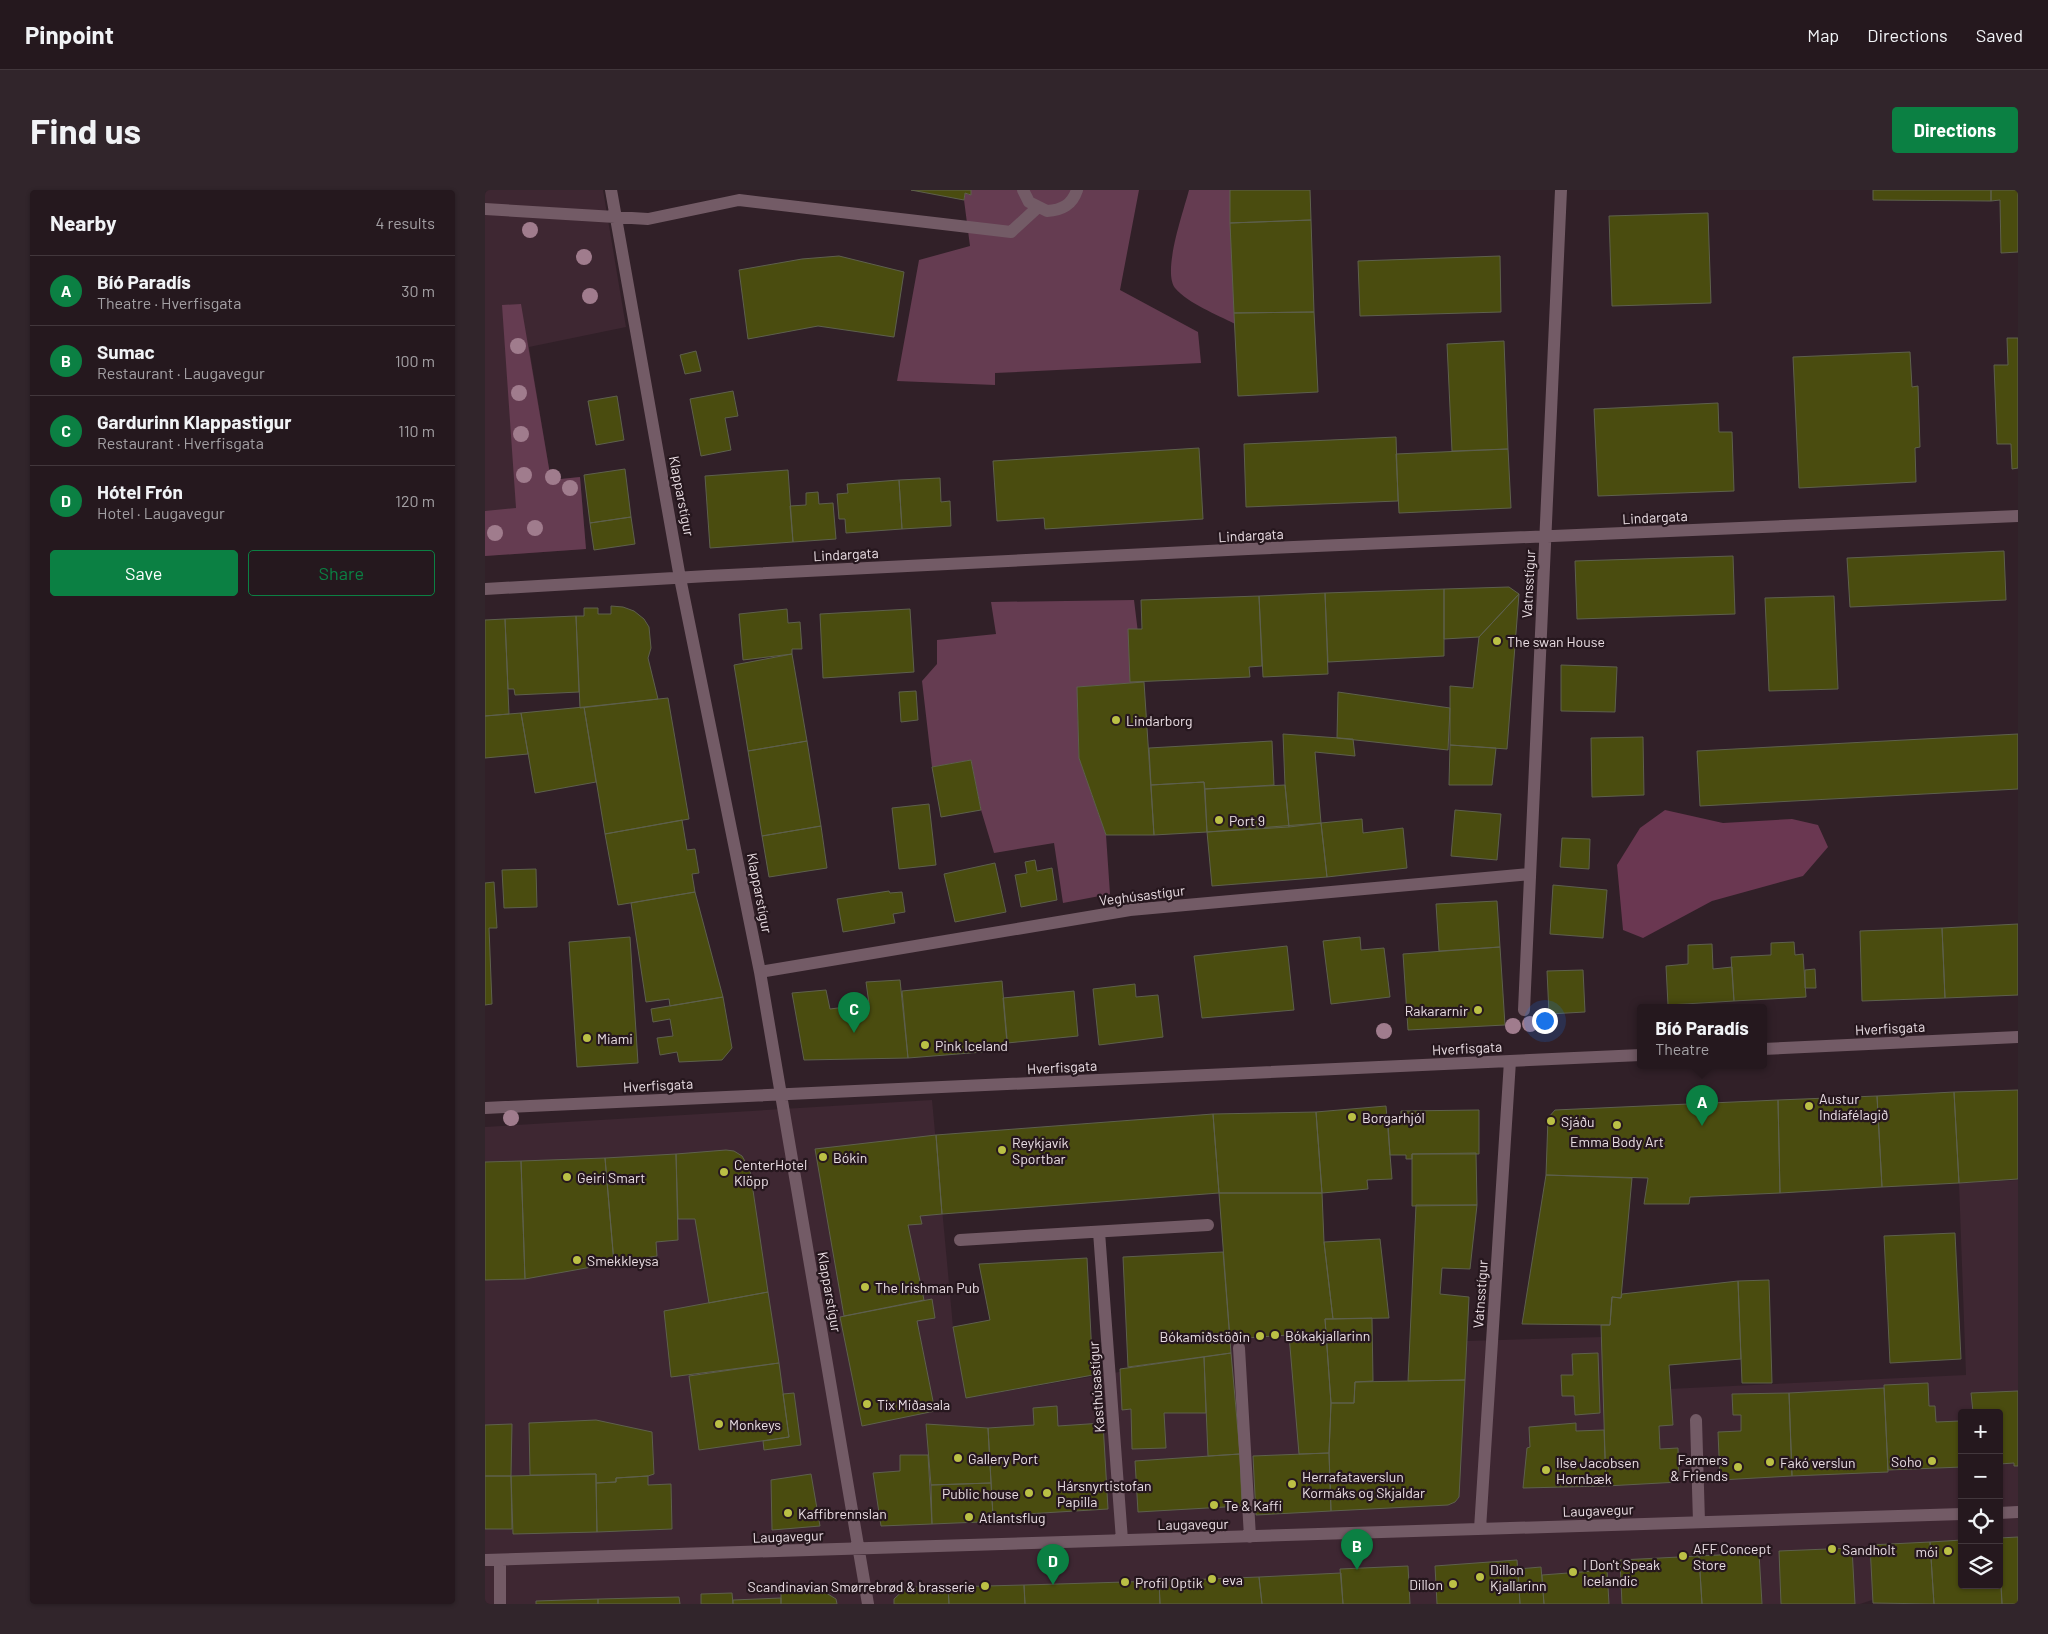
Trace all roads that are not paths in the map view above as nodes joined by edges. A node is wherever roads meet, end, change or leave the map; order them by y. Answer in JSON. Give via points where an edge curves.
{"nodes":[{"id":1,"x":611,"y":190,"type":"edge"},
{"id":2,"x":1023,"y":190,"type":"edge"},
{"id":3,"x":1077,"y":190,"type":"edge"},
{"id":4,"x":1561,"y":190,"type":"edge"},
{"id":5,"x":1037,"y":208,"type":"junction"},
{"id":6,"x":485,"y":209,"type":"edge"},
{"id":7,"x":614,"y":217,"type":"junction"},
{"id":8,"x":2018,"y":516,"type":"edge"},
{"id":9,"x":1545,"y":537,"type":"junction"},
{"id":10,"x":680,"y":578,"type":"junction"},
{"id":11,"x":485,"y":589,"type":"edge"},
{"id":12,"x":1530,"y":874,"type":"junction"},
{"id":13,"x":760,"y":972,"type":"junction"},
{"id":14,"x":1524,"y":1010,"type":"dead end"},
{"id":15,"x":2018,"y":1037,"type":"edge"},
{"id":16,"x":1767,"y":1049,"type":"edge"},
{"id":17,"x":1637,"y":1055,"type":"edge"},
{"id":18,"x":1511,"y":1061,"type":"junction"},
{"id":19,"x":781,"y":1094,"type":"junction"},
{"id":20,"x":485,"y":1108,"type":"edge"},
{"id":21,"x":1208,"y":1225,"type":"dead end"},
{"id":22,"x":1099,"y":1232,"type":"junction"},
{"id":23,"x":959,"y":1240,"type":"dead end"},
{"id":24,"x":1239,"y":1348,"type":"dead end"},
{"id":25,"x":1696,"y":1420,"type":"dead end"},
{"id":26,"x":2018,"y":1512,"type":"edge"},
{"id":27,"x":2003,"y":1513,"type":"edge"},
{"id":28,"x":1958,"y":1514,"type":"edge"},
{"id":29,"x":1699,"y":1522,"type":"junction"},
{"id":30,"x":1480,"y":1529,"type":"junction"},
{"id":31,"x":1250,"y":1537,"type":"junction"},
{"id":32,"x":1122,"y":1540,"type":"junction"},
{"id":33,"x":859,"y":1549,"type":"junction"},
{"id":34,"x":485,"y":1560,"type":"edge"},
{"id":35,"x":500,"y":1560,"type":"junction"},
{"id":36,"x":500,"y":1604,"type":"edge"},
{"id":37,"x":868,"y":1604,"type":"edge"}],
"edges":[{"from":1,"to":7,"type":"street","name":"Klapparstígur"},
{"from":2,"to":5,"type":"street","via":[[1029,202]]},
{"from":3,"to":5,"type":"street","via":[[1066,207],[1047,211]]},
{"from":4,"to":9,"type":"street","name":"Vatnsstígur"},
{"from":5,"to":7,"type":"street","via":[[1011,232],[739,200],[648,219]]},
{"from":6,"to":7,"type":"street"},
{"from":7,"to":10,"type":"street","name":"Klapparstígur"},
{"from":8,"to":9,"type":"street","name":"Lindargata"},
{"from":9,"to":10,"type":"street","name":"Lindargata"},
{"from":9,"to":12,"type":"street","name":"Vatnsstígur"},
{"from":10,"to":11,"type":"street","name":"Lindargata"},
{"from":10,"to":13,"type":"street","name":"Klapparstígur"},
{"from":12,"to":13,"type":"street","name":"Veghúsastígur","via":[[1130,910]]},
{"from":12,"to":14,"type":"street","name":"Vatnsstígur"},
{"from":13,"to":19,"type":"street","name":"Klapparstígur"},
{"from":15,"to":16,"type":"street","name":"Hverfisgata"},
{"from":17,"to":18,"type":"street","name":"Hverfisgata"},
{"from":18,"to":19,"type":"street","name":"Hverfisgata"},
{"from":18,"to":30,"type":"street","name":"Vatnsstígur"},
{"from":19,"to":20,"type":"street","name":"Hverfisgata"},
{"from":19,"to":33,"type":"street","name":"Klapparstígur"},
{"from":21,"to":22,"type":"street"},
{"from":22,"to":23,"type":"street"},
{"from":22,"to":32,"type":"street","name":"Kasthúsastígur"},
{"from":24,"to":31,"type":"street"},
{"from":25,"to":29,"type":"street"},
{"from":26,"to":27,"type":"street"},
{"from":28,"to":29,"type":"street","name":"Laugavegur"},
{"from":29,"to":30,"type":"street","name":"Laugavegur"},
{"from":30,"to":31,"type":"street","name":"Laugavegur"},
{"from":31,"to":32,"type":"street","name":"Laugavegur"},
{"from":32,"to":33,"type":"street","name":"Laugavegur"},
{"from":33,"to":35,"type":"street","name":"Laugavegur"},
{"from":33,"to":37,"type":"street","name":"Klapparstígur"},
{"from":34,"to":35,"type":"street","name":"Laugavegur"},
{"from":35,"to":36,"type":"street"}]}
